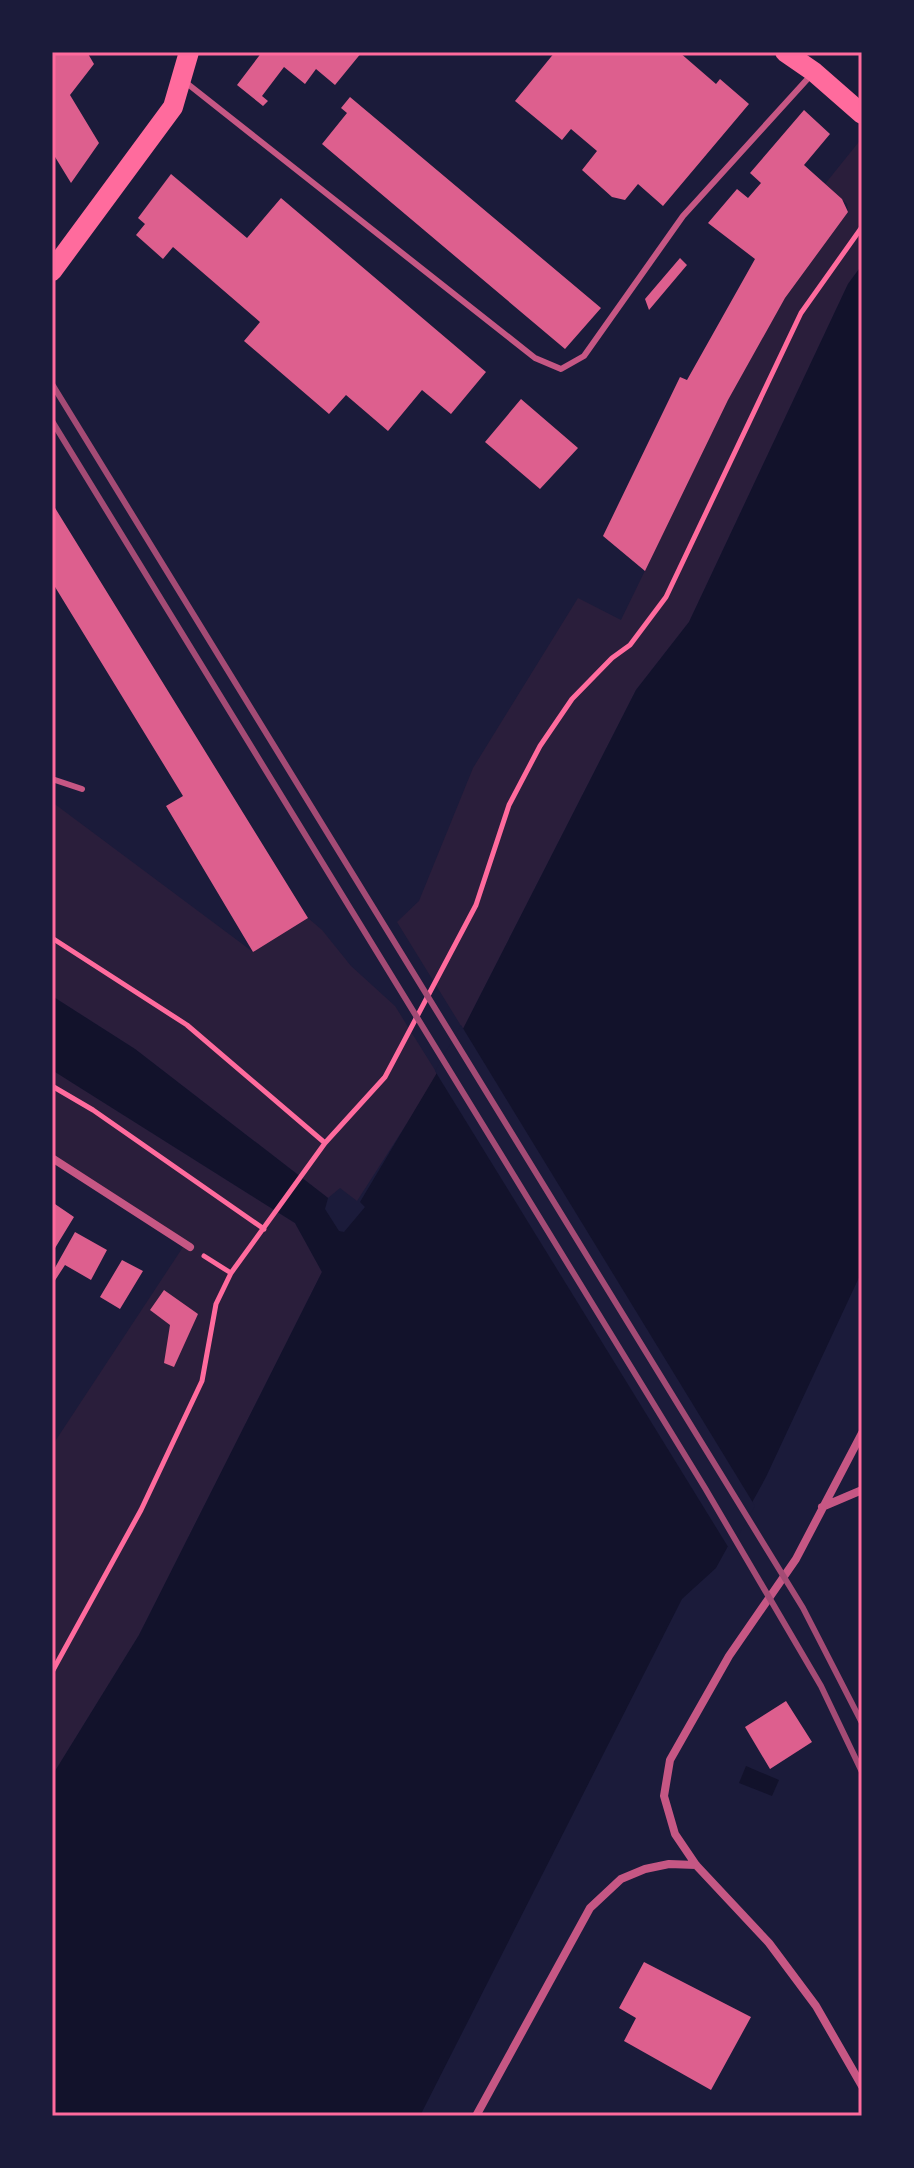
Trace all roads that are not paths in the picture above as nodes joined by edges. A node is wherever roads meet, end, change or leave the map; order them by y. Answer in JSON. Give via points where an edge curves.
{"nodes":[{"id":1,"x":177,"y":52,"type":"edge"},
{"id":2,"x":189,"y":52,"type":"edge"},
{"id":3,"x":785,"y":52,"type":"edge"},
{"id":4,"x":814,"y":72,"type":"junction"},
{"id":5,"x":182,"y":79,"type":"junction"},
{"id":6,"x":859,"y":111,"type":"edge"},
{"id":7,"x":52,"y":271,"type":"edge"},
{"id":8,"x":52,"y":779,"type":"edge"},
{"id":9,"x":82,"y":789,"type":"dead end"},
{"id":10,"x":52,"y":1158,"type":"edge"},
{"id":11,"x":190,"y":1247,"type":"road end"},
{"id":12,"x":862,"y":1433,"type":"edge"},
{"id":13,"x":862,"y":1490,"type":"edge"},
{"id":14,"x":821,"y":1507,"type":"junction"},
{"id":15,"x":696,"y":1865,"type":"junction"},
{"id":16,"x":862,"y":2086,"type":"edge"},
{"id":17,"x":476,"y":2116,"type":"edge"}],
"edges":[{"from":1,"to":5,"type":"main road"},
{"from":2,"to":5,"type":"main road"},
{"from":3,"to":4,"type":"main road"},
{"from":4,"to":5,"type":"lane","via":[[683,216],[584,356],[561,369],[535,358]]},
{"from":4,"to":6,"type":"main road"},
{"from":5,"to":7,"type":"main road","via":[[173,107]]},
{"from":8,"to":9,"type":"lane"},
{"from":10,"to":11,"type":"street"},
{"from":12,"to":14,"type":"street"},
{"from":13,"to":14,"type":"street"},
{"from":14,"to":15,"type":"street","via":[[796,1559],[729,1656],[670,1760],[664,1796],[675,1834]]},
{"from":15,"to":16,"type":"street","via":[[769,1943],[816,2006]]},
{"from":15,"to":17,"type":"street","via":[[645,1869],[621,1879],[590,1908]]}]}
